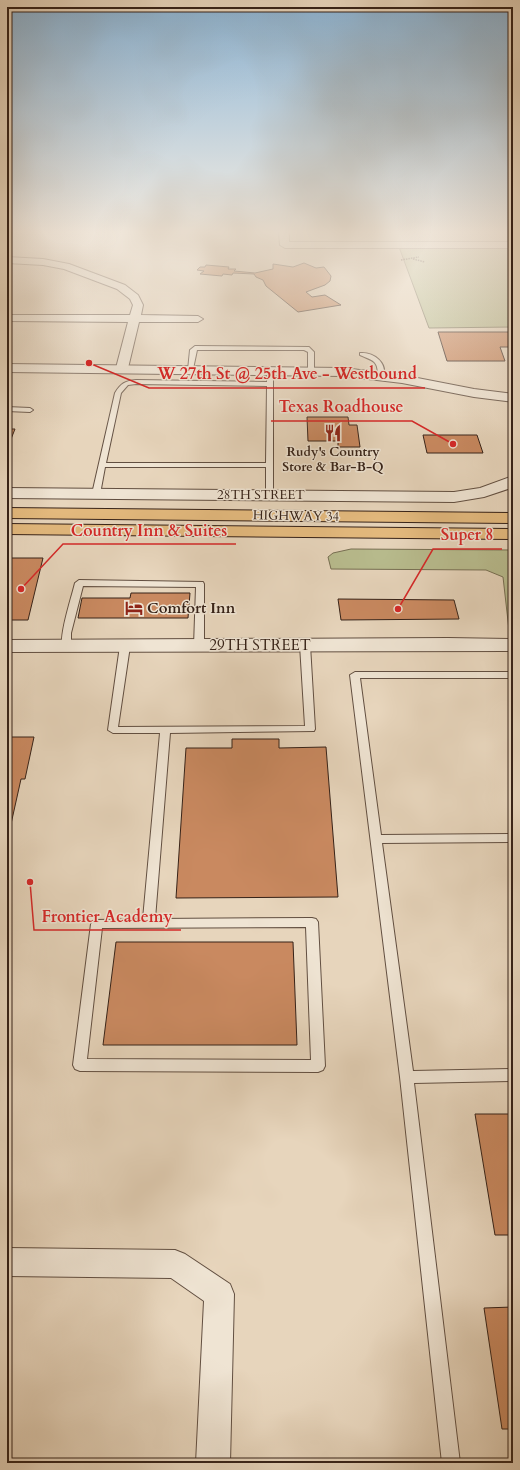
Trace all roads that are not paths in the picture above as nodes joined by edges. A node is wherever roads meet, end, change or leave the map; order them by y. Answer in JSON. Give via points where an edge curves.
{"nodes":[{"id":1,"x":136,"y":301,"type":"edge"},
{"id":2,"x":7,"y":318,"type":"edge"},
{"id":3,"x":135,"y":318,"type":"junction"},
{"id":4,"x":198,"y":319,"type":"dead end"},
{"id":5,"x":362,"y":354,"type":"dead end"},
{"id":6,"x":7,"y":368,"type":"edge"},
{"id":7,"x":122,"y":368,"type":"junction"},
{"id":8,"x":190,"y":369,"type":"junction"},
{"id":9,"x":311,"y":371,"type":"junction"},
{"id":10,"x":381,"y":376,"type":"junction"},
{"id":11,"x":270,"y":377,"type":"junction"},
{"id":12,"x":510,"y":403,"type":"edge"},
{"id":13,"x":7,"y":410,"type":"edge"},
{"id":14,"x":30,"y":410,"type":"dead end"},
{"id":15,"x":103,"y":465,"type":"junction"},
{"id":16,"x":270,"y":465,"type":"junction"},
{"id":17,"x":513,"y":480,"type":"edge"},
{"id":18,"x":7,"y":493,"type":"edge"},
{"id":19,"x":96,"y":494,"type":"junction"},
{"id":20,"x":270,"y":495,"type":"junction"},
{"id":21,"x":513,"y":512,"type":"edge"},
{"id":22,"x":7,"y":513,"type":"edge"},
{"id":23,"x":441,"y":517,"type":"junction"},
{"id":24,"x":513,"y":518,"type":"edge"},
{"id":25,"x":7,"y":529,"type":"edge"},
{"id":26,"x":420,"y":533,"type":"junction"},
{"id":27,"x":513,"y":534,"type":"edge"},
{"id":28,"x":513,"y":539,"type":"edge"},
{"id":29,"x":305,"y":645,"type":"junction"},
{"id":30,"x":513,"y":645,"type":"edge"},
{"id":31,"x":7,"y":646,"type":"edge"},
{"id":32,"x":66,"y":646,"type":"junction"},
{"id":33,"x":125,"y":646,"type":"junction"},
{"id":34,"x":199,"y":646,"type":"junction"},
{"id":35,"x":513,"y":675,"type":"edge"},
{"id":36,"x":165,"y":730,"type":"junction"},
{"id":37,"x":513,"y":838,"type":"edge"},
{"id":38,"x":377,"y":839,"type":"junction"},
{"id":39,"x":149,"y":923,"type":"junction"},
{"id":40,"x":513,"y":1075,"type":"edge"},
{"id":41,"x":407,"y":1077,"type":"junction"},
{"id":42,"x":7,"y":1262,"type":"edge"},
{"id":43,"x":213,"y":1463,"type":"edge"},
{"id":44,"x":451,"y":1463,"type":"edge"}],
"edges":[{"from":1,"to":3,"type":"street","via":[[138,305]]},
{"from":2,"to":3,"type":"street"},
{"from":3,"to":4,"type":"street"},
{"from":3,"to":7,"type":"street"},
{"from":5,"to":10,"type":"lane","via":[[379,362],[382,366]]},
{"from":6,"to":7,"type":"street"},
{"from":7,"to":8,"type":"street"},
{"from":8,"to":9,"type":"lane","via":[[195,348],[304,348],[311,352]]},
{"from":8,"to":11,"type":"street"},
{"from":9,"to":10,"type":"street"},
{"from":9,"to":11,"type":"street"},
{"from":10,"to":12,"type":"street"},
{"from":11,"to":15,"type":"lane","via":[[126,383],[118,393]]},
{"from":11,"to":16,"type":"lane"},
{"from":13,"to":14,"type":"lane"},
{"from":15,"to":16,"type":"lane"},
{"from":15,"to":19,"type":"lane"},
{"from":16,"to":20,"type":"lane"},
{"from":17,"to":20,"type":"street","name":"28TH STREET","via":[[495,490],[454,497]]},
{"from":18,"to":19,"type":"street","name":"28TH STREET"},
{"from":19,"to":20,"type":"street","name":"28TH STREET"},
{"from":21,"to":23,"type":"highway","via":[[470,512]]},
{"from":22,"to":23,"type":"highway","name":"HIGHWAY 34"},
{"from":23,"to":24,"type":"highway","name":"HIGHWAY 34"},
{"from":25,"to":26,"type":"highway","name":"HIGHWAY 34"},
{"from":26,"to":27,"type":"highway","name":"HIGHWAY 34"},
{"from":26,"to":28,"type":"highway"},
{"from":29,"to":30,"type":"street","name":"29TH STREET"},
{"from":29,"to":34,"type":"street","name":"29TH STREET"},
{"from":29,"to":36,"type":"lane","via":[[310,729]]},
{"from":31,"to":32,"type":"street","name":"29TH STREET"},
{"from":32,"to":33,"type":"street","name":"29TH STREET"},
{"from":32,"to":34,"type":"lane","via":[[79,583],[200,584]]},
{"from":33,"to":34,"type":"street","name":"29TH STREET"},
{"from":33,"to":36,"type":"lane","via":[[113,730]]},
{"from":35,"to":38,"type":"lane","via":[[355,675]]},
{"from":36,"to":39,"type":"lane"},
{"from":37,"to":38,"type":"lane"},
{"from":38,"to":41,"type":"lane"},
{"from":39,"to":39,"type":"lane","via":[[312,922],[318,1066],[80,1065],[97,924]]},
{"from":40,"to":41,"type":"lane"},
{"from":41,"to":44,"type":"lane"},
{"from":42,"to":43,"type":"street","via":[[175,1264],[219,1294]]}]}
